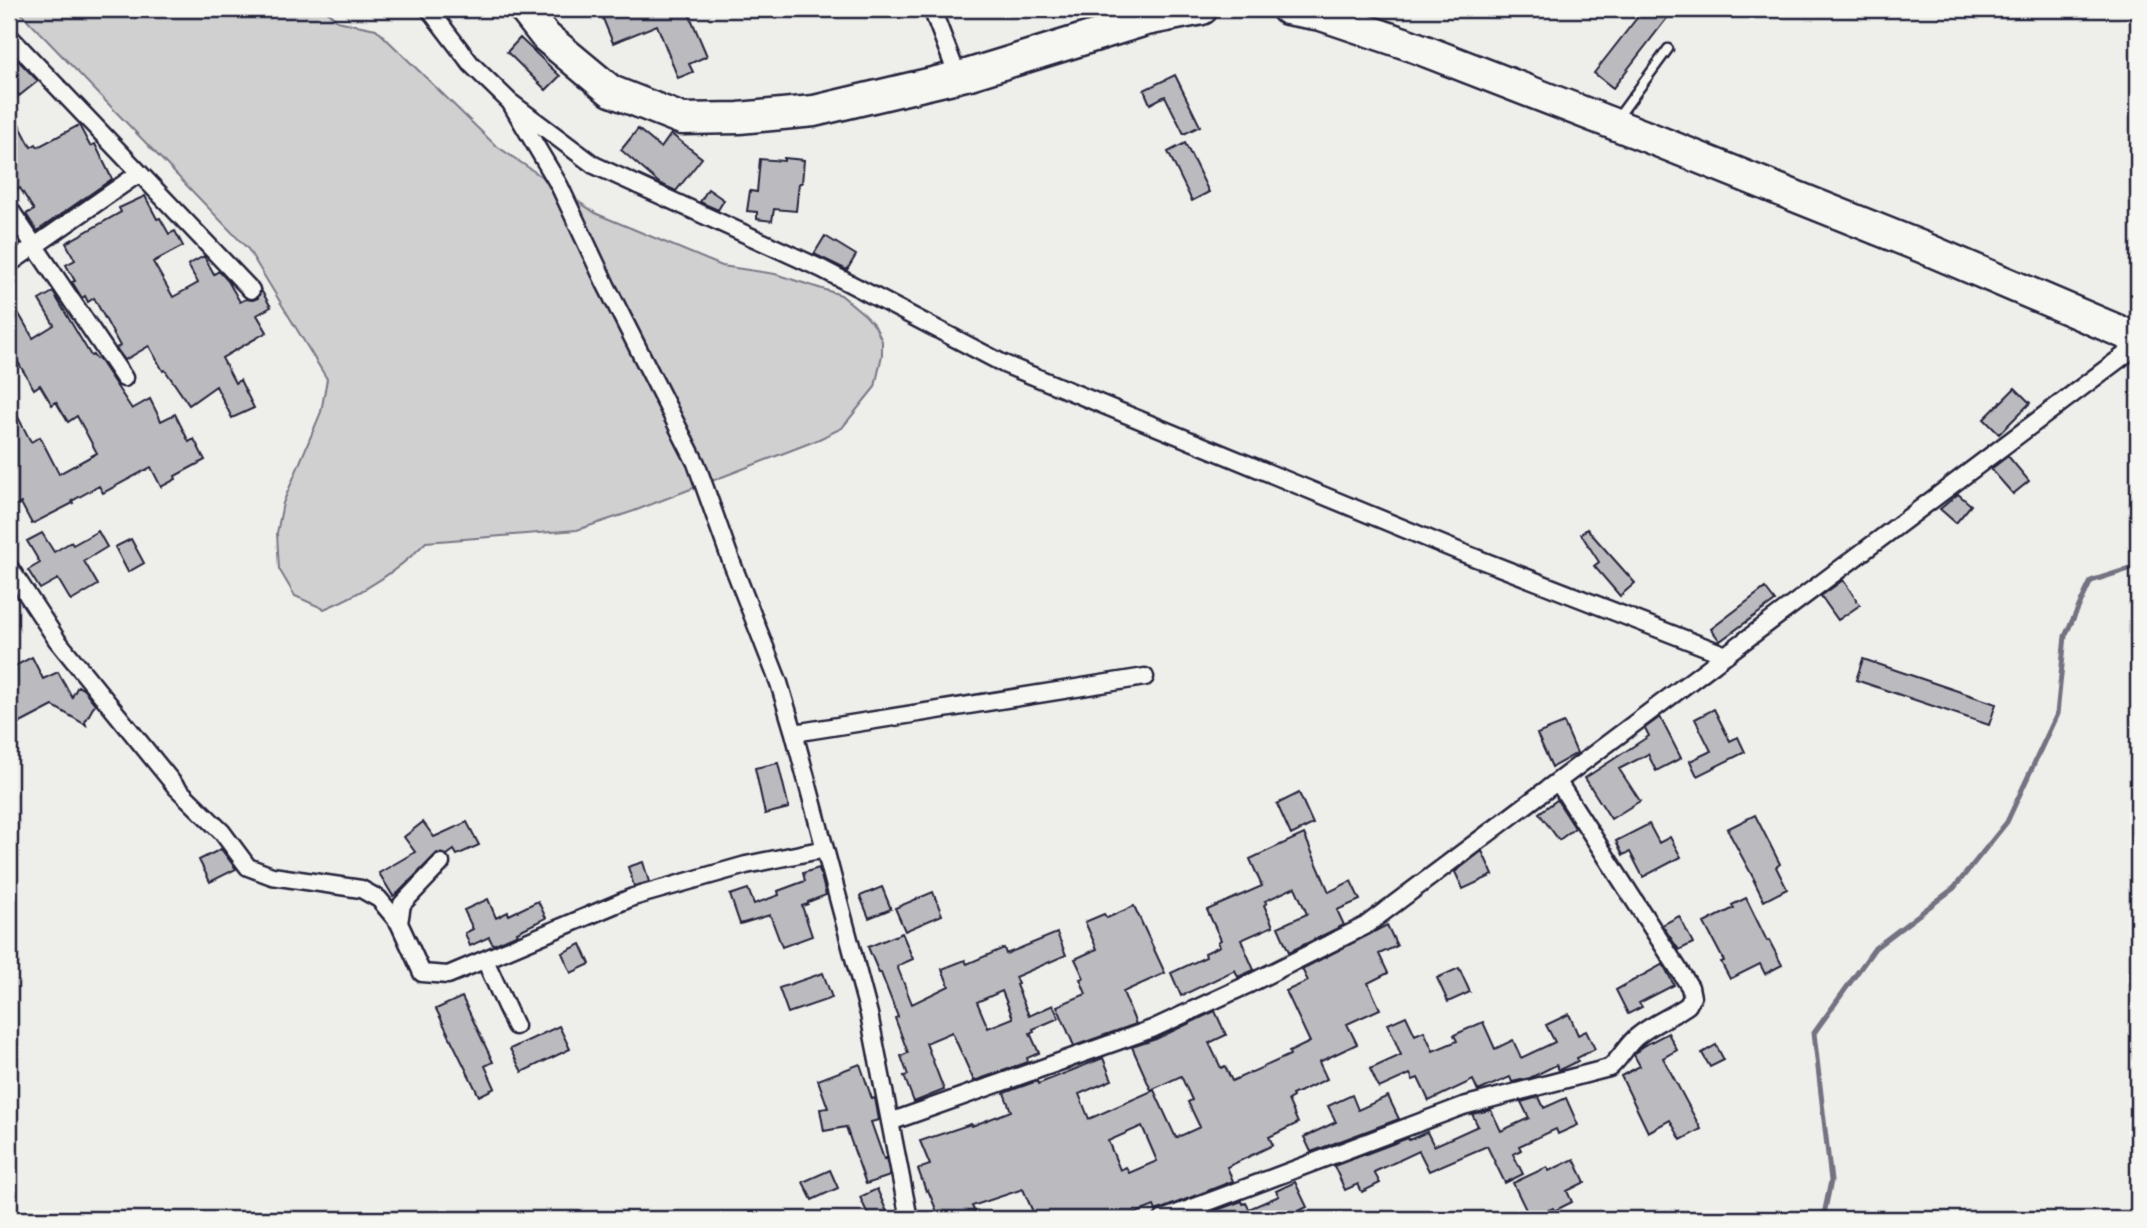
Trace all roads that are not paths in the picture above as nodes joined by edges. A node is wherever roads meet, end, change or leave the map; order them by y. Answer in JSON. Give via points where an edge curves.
{"nodes":[{"id":1,"x":429,"y":9,"type":"edge"},
{"id":2,"x":524,"y":9,"type":"edge"},
{"id":3,"x":932,"y":9,"type":"edge"},
{"id":4,"x":1202,"y":9,"type":"edge"},
{"id":5,"x":1287,"y":9,"type":"edge"},
{"id":6,"x":9,"y":36,"type":"edge"},
{"id":7,"x":1668,"y":49,"type":"dead end"},
{"id":8,"x":958,"y":77,"type":"junction"},
{"id":9,"x":510,"y":102,"type":"junction"},
{"id":10,"x":1614,"y":124,"type":"junction"},
{"id":11,"x":138,"y":174,"type":"junction"},
{"id":12,"x":9,"y":208,"type":"edge"},
{"id":13,"x":35,"y":246,"type":"junction"},
{"id":14,"x":9,"y":264,"type":"edge"},
{"id":15,"x":251,"y":290,"type":"dead end"},
{"id":16,"x":2138,"y":340,"type":"edge"},
{"id":17,"x":2138,"y":345,"type":"edge"},
{"id":18,"x":124,"y":378,"type":"dead end"},
{"id":19,"x":9,"y":567,"type":"edge"},
{"id":20,"x":1726,"y":654,"type":"junction"},
{"id":21,"x":1145,"y":677,"type":"dead end"},
{"id":22,"x":793,"y":733,"type":"junction"},
{"id":23,"x":1558,"y":782,"type":"junction"},
{"id":24,"x":825,"y":849,"type":"junction"},
{"id":25,"x":441,"y":863,"type":"dead end"},
{"id":26,"x":399,"y":923,"type":"junction"},
{"id":27,"x":485,"y":960,"type":"junction"},
{"id":28,"x":515,"y":1026,"type":"dead end"},
{"id":29,"x":890,"y":1122,"type":"junction"},
{"id":30,"x":909,"y":1219,"type":"edge"},
{"id":31,"x":1163,"y":1219,"type":"edge"}],
"edges":[{"from":1,"to":9,"type":"street","via":[[471,64]]},
{"from":2,"to":8,"type":"highway","via":[[546,37],[611,91],[682,119],[814,111]]},
{"from":3,"to":8,"type":"street"},
{"from":4,"to":8,"type":"highway","via":[[1146,20]]},
{"from":5,"to":10,"type":"highway","via":[[1321,15],[1407,44]]},
{"from":6,"to":11,"type":"street"},
{"from":7,"to":10,"type":"lane"},
{"from":9,"to":20,"type":"street","via":[[594,165],[822,269],[1004,364],[1462,553]]},
{"from":9,"to":22,"type":"street","via":[[559,184],[696,463],[779,683]]},
{"from":10,"to":16,"type":"highway","via":[[1922,247]]},
{"from":11,"to":13,"type":"street"},
{"from":11,"to":15,"type":"street"},
{"from":12,"to":13,"type":"street"},
{"from":13,"to":14,"type":"street"},
{"from":13,"to":18,"type":"street"},
{"from":17,"to":20,"type":"street"},
{"from":19,"to":26,"type":"street","via":[[57,640],[176,787],[222,832],[248,867],[272,876],[361,889],[379,899]]},
{"from":20,"to":23,"type":"street"},
{"from":21,"to":22,"type":"street"},
{"from":22,"to":24,"type":"street"},
{"from":23,"to":29,"type":"street","via":[[1389,910],[1333,943],[1152,1029]]},
{"from":23,"to":31,"type":"street","via":[[1690,987],[1688,1005],[1638,1035],[1609,1068],[1463,1106]]},
{"from":24,"to":27,"type":"street","via":[[746,865],[633,897]]},
{"from":24,"to":29,"type":"street","via":[[869,1014]]},
{"from":25,"to":26,"type":"street","via":[[402,904]]},
{"from":26,"to":27,"type":"street","via":[[422,974],[448,975]]},
{"from":27,"to":28,"type":"street"},
{"from":29,"to":30,"type":"street"}]}
